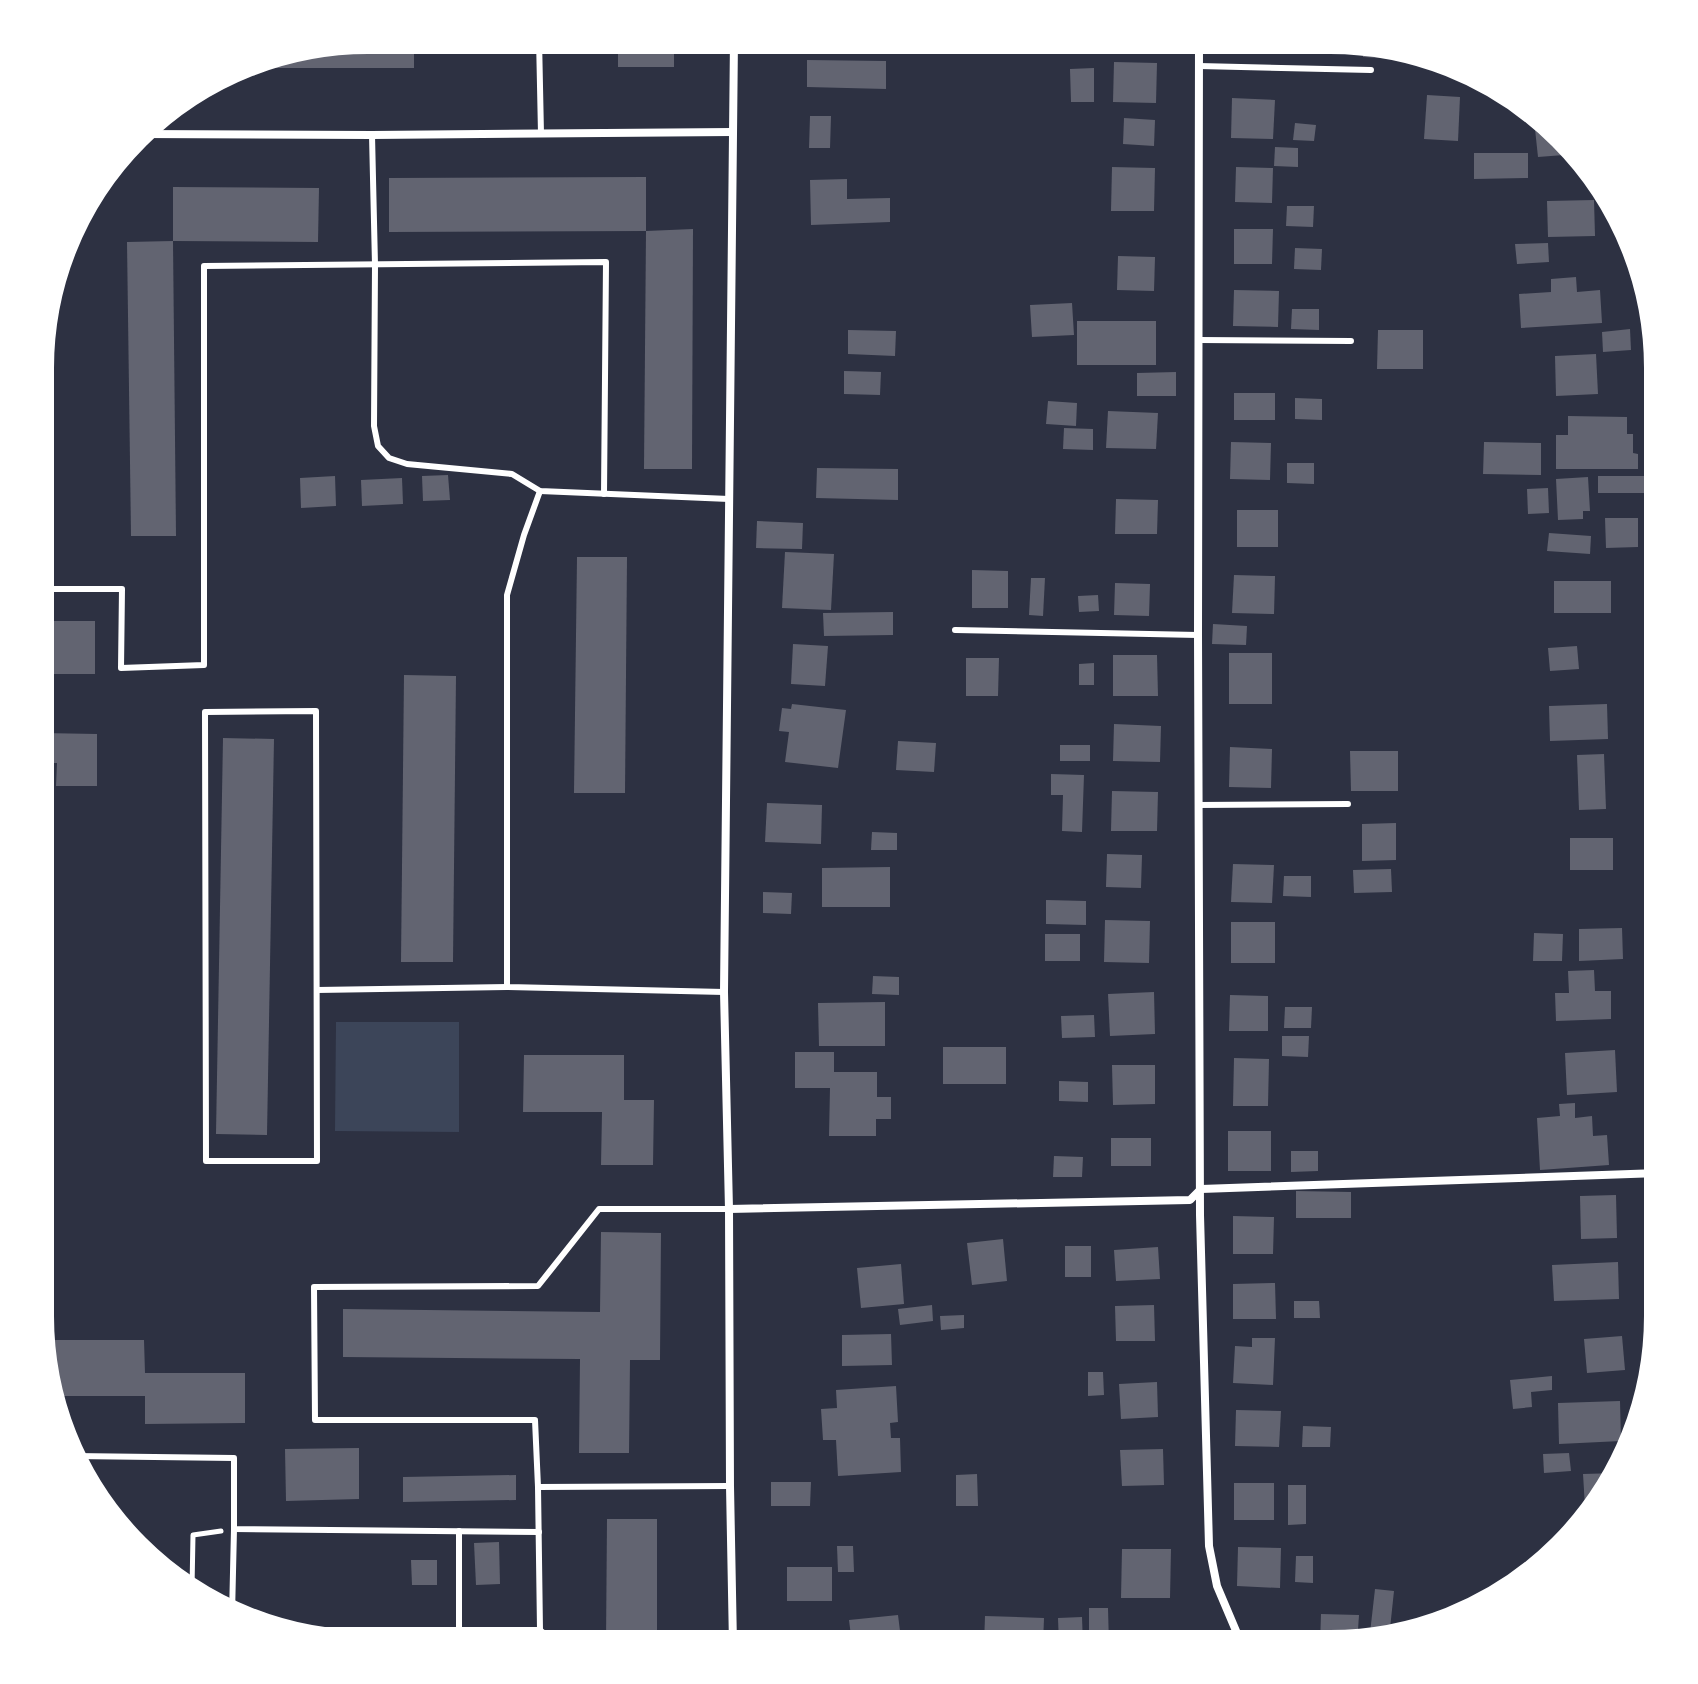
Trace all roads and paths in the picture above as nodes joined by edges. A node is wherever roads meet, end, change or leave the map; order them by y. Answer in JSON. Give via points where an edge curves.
{"nodes":[{"id":1,"x":539,"y":52,"type":"edge"},
{"id":2,"x":734,"y":52,"type":"edge"},
{"id":3,"x":1199,"y":52,"type":"edge"},
{"id":4,"x":1199,"y":66,"type":"junction"},
{"id":5,"x":1371,"y":70,"type":"dead end"},
{"id":6,"x":733,"y":132,"type":"junction"},
{"id":7,"x":156,"y":134,"type":"edge"},
{"id":8,"x":541,"y":134,"type":"junction"},
{"id":9,"x":372,"y":135,"type":"junction"},
{"id":10,"x":375,"y":265,"type":"junction"},
{"id":11,"x":1199,"y":340,"type":"junction"},
{"id":12,"x":1351,"y":341,"type":"dead end"},
{"id":13,"x":540,"y":491,"type":"junction"},
{"id":14,"x":604,"y":494,"type":"junction"},
{"id":15,"x":729,"y":499,"type":"junction"},
{"id":16,"x":52,"y":589,"type":"edge"},
{"id":17,"x":955,"y":630,"type":"dead end"},
{"id":18,"x":1198,"y":635,"type":"junction"},
{"id":19,"x":1348,"y":804,"type":"dead end"},
{"id":20,"x":1198,"y":805,"type":"junction"},
{"id":21,"x":507,"y":987,"type":"junction"},
{"id":22,"x":317,"y":990,"type":"junction"},
{"id":23,"x":724,"y":992,"type":"junction"},
{"id":24,"x":1646,"y":1173,"type":"edge"},
{"id":25,"x":1201,"y":1189,"type":"junction"},
{"id":26,"x":729,"y":1209,"type":"junction"},
{"id":27,"x":85,"y":1456,"type":"edge"},
{"id":28,"x":730,"y":1486,"type":"junction"},
{"id":29,"x":538,"y":1487,"type":"junction"},
{"id":30,"x":234,"y":1529,"type":"junction"},
{"id":31,"x":459,"y":1531,"type":"junction"},
{"id":32,"x":539,"y":1532,"type":"junction"},
{"id":33,"x":192,"y":1579,"type":"edge"},
{"id":34,"x":232,"y":1601,"type":"edge"},
{"id":35,"x":337,"y":1630,"type":"edge"},
{"id":36,"x":432,"y":1630,"type":"joint"},
{"id":37,"x":459,"y":1630,"type":"junction"},
{"id":38,"x":540,"y":1630,"type":"junction"},
{"id":39,"x":542,"y":1632,"type":"edge"},
{"id":40,"x":733,"y":1632,"type":"edge"},
{"id":41,"x":1236,"y":1632,"type":"edge"}],
"edges":[{"from":1,"to":8,"type":"lane"},
{"from":2,"to":6,"type":"street"},
{"from":3,"to":4,"type":"street"},
{"from":4,"to":5,"type":"lane"},
{"from":4,"to":11,"type":"street"},
{"from":6,"to":8,"type":"street"},
{"from":6,"to":15,"type":"street"},
{"from":7,"to":9,"type":"street"},
{"from":8,"to":9,"type":"street"},
{"from":9,"to":10,"type":"lane"},
{"from":10,"to":13,"type":"lane","via":[[378,446],[389,458],[407,464],[512,474]]},
{"from":10,"to":14,"type":"lane","via":[[606,262]]},
{"from":10,"to":16,"type":"lane","via":[[204,266],[204,665],[121,668],[122,589]]},
{"from":11,"to":12,"type":"lane"},
{"from":11,"to":18,"type":"street"},
{"from":13,"to":14,"type":"lane"},
{"from":13,"to":21,"type":"lane","via":[[507,595]]},
{"from":14,"to":15,"type":"lane"},
{"from":15,"to":23,"type":"street"},
{"from":17,"to":18,"type":"lane"},
{"from":18,"to":20,"type":"street"},
{"from":19,"to":20,"type":"lane"},
{"from":20,"to":25,"type":"street"},
{"from":21,"to":22,"type":"lane"},
{"from":21,"to":23,"type":"lane"},
{"from":22,"to":22,"type":"lane","via":[[316,711],[205,712],[206,1161],[317,1161]]},
{"from":23,"to":26,"type":"street"},
{"from":24,"to":25,"type":"street"},
{"from":25,"to":26,"type":"street","via":[[1190,1200]]},
{"from":25,"to":41,"type":"street","via":[[1209,1546],[1217,1586]]},
{"from":26,"to":28,"type":"street"},
{"from":26,"to":29,"type":"lane","via":[[599,1209],[538,1286],[314,1287],[315,1420],[535,1420]]},
{"from":27,"to":30,"type":"lane","via":[[234,1458]]},
{"from":28,"to":29,"type":"lane"},
{"from":28,"to":40,"type":"street"},
{"from":29,"to":32,"type":"lane"},
{"from":30,"to":31,"type":"lane"},
{"from":30,"to":33,"type":"path","via":[[193,1535]]},
{"from":30,"to":34,"type":"lane"},
{"from":31,"to":32,"type":"lane"},
{"from":31,"to":37,"type":"lane"},
{"from":32,"to":38,"type":"lane"},
{"from":35,"to":36,"type":"lane"},
{"from":36,"to":37,"type":"lane"},
{"from":37,"to":38,"type":"lane"},
{"from":38,"to":39,"type":"lane"}]}
